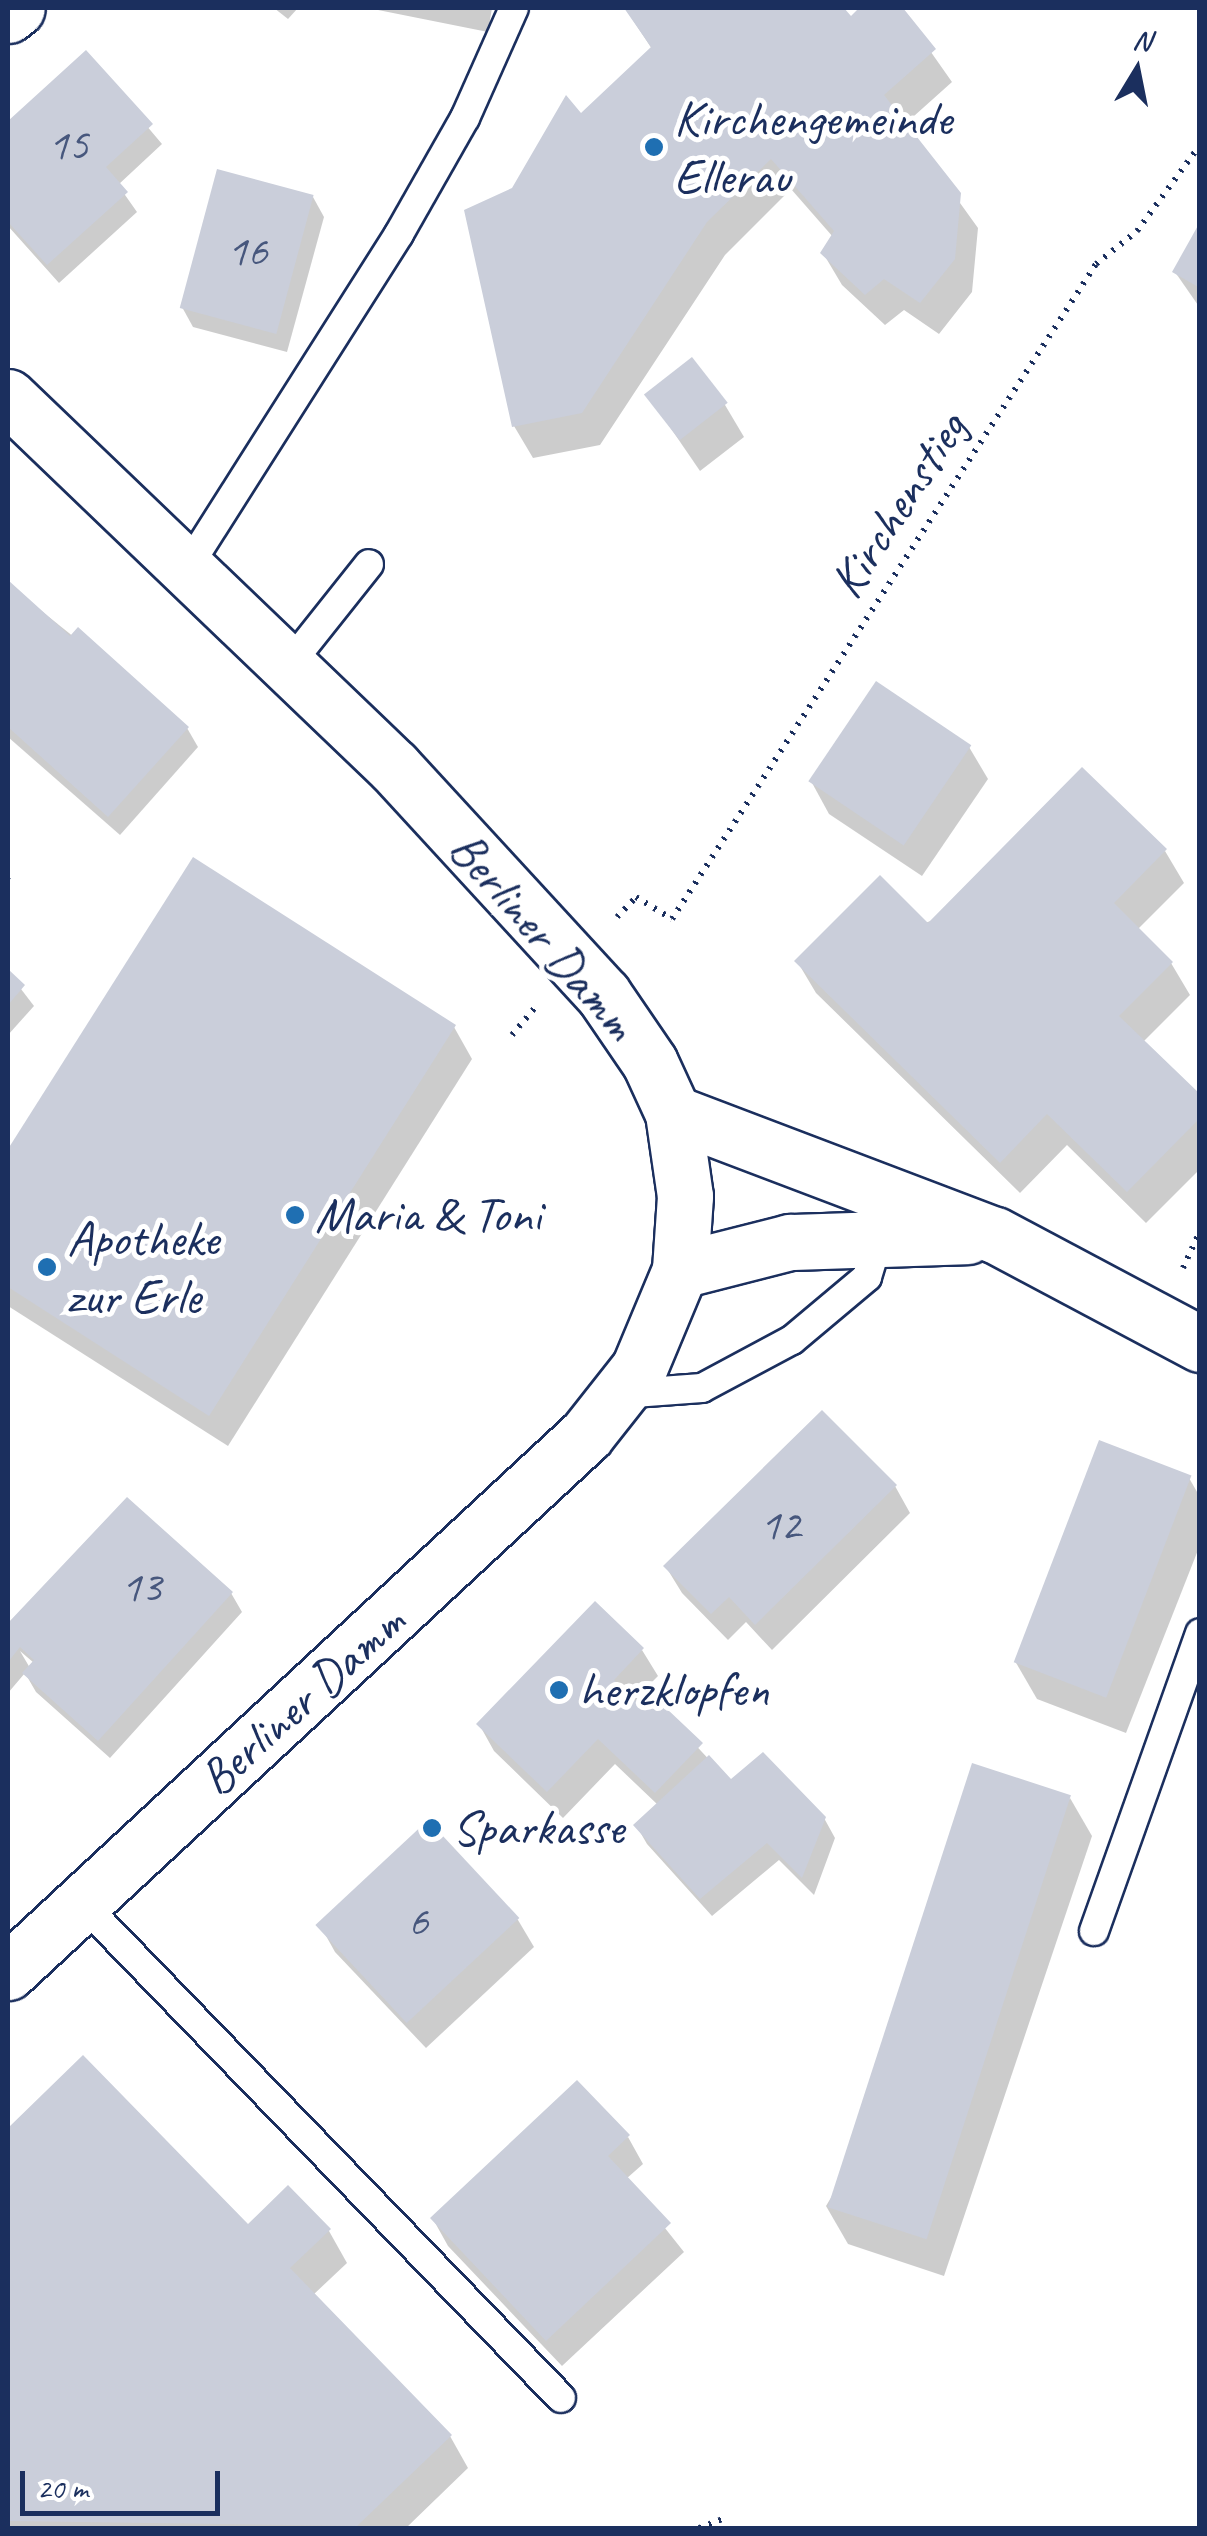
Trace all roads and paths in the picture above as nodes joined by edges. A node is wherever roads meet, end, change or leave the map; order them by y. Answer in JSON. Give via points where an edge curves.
{"nodes":[{"id":1,"x":17,"y":8,"type":"edge"},
{"id":2,"x":514,"y":8,"type":"edge"},
{"id":3,"x":8,"y":16,"type":"edge"},
{"id":4,"x":1200,"y":145,"type":"edge"},
{"id":5,"x":8,"y":396,"type":"edge"},
{"id":6,"x":369,"y":564,"type":"dead end"},
{"id":7,"x":187,"y":568,"type":"junction"},
{"id":8,"x":288,"y":666,"type":"junction"},
{"id":9,"x":672,"y":919,"type":"dead end"},
{"id":10,"x":673,"y":1113,"type":"junction"},
{"id":11,"x":878,"y":1214,"type":"junction"},
{"id":12,"x":680,"y":1270,"type":"junction"},
{"id":13,"x":1200,"y":1344,"type":"edge"},
{"id":14,"x":618,"y":1394,"type":"junction"},
{"id":15,"x":1200,"y":1633,"type":"edge"},
{"id":16,"x":80,"y":1902,"type":"junction"},
{"id":17,"x":1094,"y":1931,"type":"dead end"},
{"id":18,"x":8,"y":1972,"type":"edge"},
{"id":19,"x":561,"y":2398,"type":"dead end"},
{"id":20,"x":723,"y":2519,"type":"dead end"},
{"id":21,"x":699,"y":2528,"type":"edge"}],
"edges":[{"from":1,"to":3,"type":"main road"},
{"from":2,"to":7,"type":"lane","via":[[465,118],[399,234]]},
{"from":4,"to":9,"type":"path","name":"Kirchenstieg","via":[[1136,231],[1096,264]]},
{"from":5,"to":7,"type":"main road","name":"Berliner Damm"},
{"from":6,"to":8,"type":"lane"},
{"from":7,"to":8,"type":"main road","name":"Berliner Damm"},
{"from":8,"to":10,"type":"main road","name":"Berliner Damm","via":[[394,767],[574,960],[650,1062]]},
{"from":10,"to":11,"type":"main road"},
{"from":10,"to":12,"type":"main road","name":"Berliner Damm","via":[[686,1196]]},
{"from":11,"to":12,"type":"main road"},
{"from":11,"to":13,"type":"main road","via":[[994,1235]]},
{"from":11,"to":14,"type":"lane","via":[[866,1277],[792,1340],[702,1388]]},
{"from":12,"to":14,"type":"main road","name":"Berliner Damm","via":[[639,1368]]},
{"from":14,"to":16,"type":"main road","name":"Berliner Damm","via":[[586,1436],[448,1568]]},
{"from":15,"to":17,"type":"lane"},
{"from":16,"to":18,"type":"main road","name":"Berliner Damm"},
{"from":16,"to":19,"type":"lane"},
{"from":20,"to":21,"type":"path"}]}
